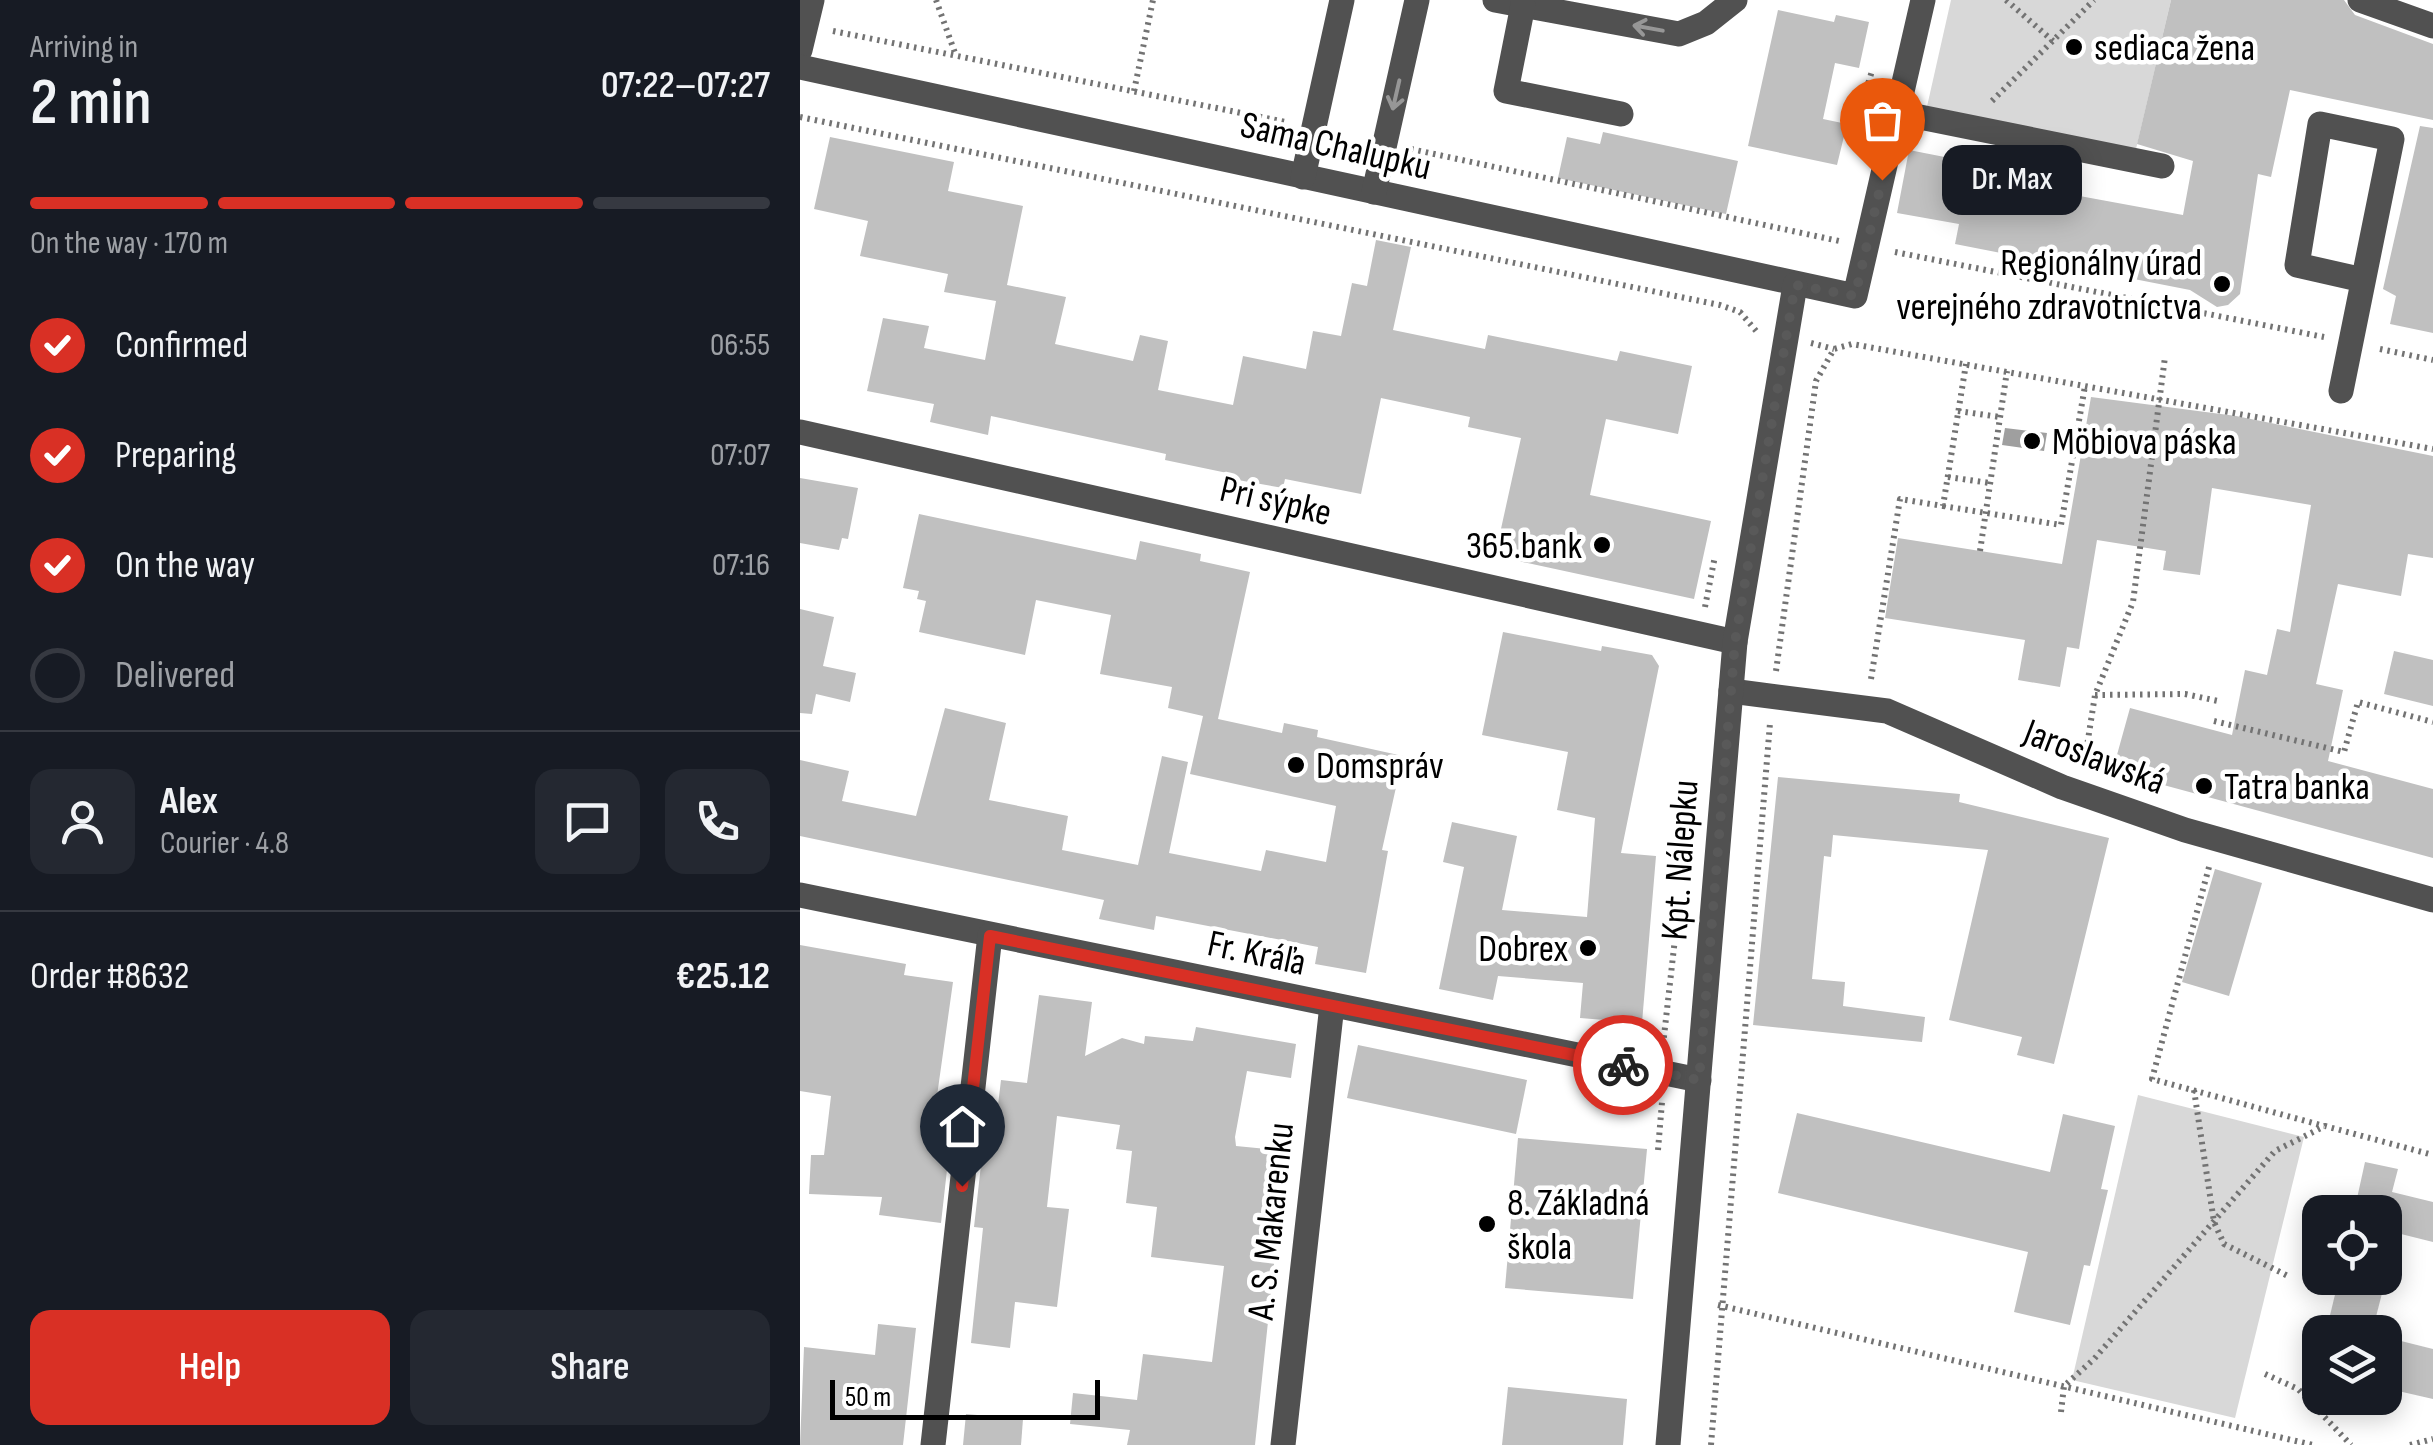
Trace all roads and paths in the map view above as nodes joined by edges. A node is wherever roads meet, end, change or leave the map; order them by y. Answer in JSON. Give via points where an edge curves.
{"nodes":[{"id":1,"x":812,"y":0,"type":"edge"},
{"id":2,"x":936,"y":0,"type":"edge"},
{"id":3,"x":1152,"y":0,"type":"edge"},
{"id":4,"x":1342,"y":0,"type":"edge"},
{"id":5,"x":1417,"y":0,"type":"edge"},
{"id":6,"x":1494,"y":0,"type":"edge"},
{"id":7,"x":1735,"y":0,"type":"edge"},
{"id":8,"x":1923,"y":0,"type":"edge"},
{"id":9,"x":2006,"y":0,"type":"edge"},
{"id":10,"x":2094,"y":0,"type":"edge"},
{"id":11,"x":2360,"y":0,"type":"edge"},
{"id":12,"x":1523,"y":5,"type":"junction"},
{"id":13,"x":841,"y":18,"type":"dead end"},
{"id":14,"x":2433,"y":26,"type":"edge"},
{"id":15,"x":851,"y":34,"type":"junction"},
{"id":16,"x":803,"y":38,"type":"edge"},
{"id":17,"x":2052,"y":41,"type":"junction"},
{"id":18,"x":954,"y":53,"type":"junction"},
{"id":19,"x":1877,"y":55,"type":"dead end"},
{"id":20,"x":800,"y":66,"type":"edge"},
{"id":21,"x":1134,"y":91,"type":"junction"},
{"id":22,"x":1900,"y":113,"type":"junction"},
{"id":23,"x":1621,"y":114,"type":"dead end"},
{"id":24,"x":800,"y":117,"type":"edge"},
{"id":25,"x":1854,"y":126,"type":"dead end"},
{"id":26,"x":1966,"y":126,"type":"junction"},
{"id":27,"x":1313,"y":128,"type":"junction"},
{"id":28,"x":1385,"y":143,"type":"junction"},
{"id":29,"x":2162,"y":166,"type":"dead end"},
{"id":30,"x":1303,"y":176,"type":"junction"},
{"id":31,"x":1374,"y":192,"type":"junction"},
{"id":32,"x":1865,"y":247,"type":"junction"},
{"id":33,"x":2363,"y":280,"type":"junction"},
{"id":34,"x":1795,"y":285,"type":"junction"},
{"id":35,"x":1720,"y":305,"type":"dead end"},
{"id":36,"x":2350,"y":342,"type":"junction"},
{"id":37,"x":2165,"y":357,"type":"dead end"},
{"id":38,"x":2433,"y":360,"type":"edge"},
{"id":39,"x":1966,"y":364,"type":"junction"},
{"id":40,"x":2006,"y":372,"type":"junction"},
{"id":41,"x":2085,"y":386,"type":"junction"},
{"id":42,"x":2340,"y":391,"type":"dead end"},
{"id":43,"x":2157,"y":398,"type":"junction"},
{"id":44,"x":1958,"y":411,"type":"junction"},
{"id":45,"x":2000,"y":417,"type":"junction"},
{"id":46,"x":800,"y":432,"type":"edge"},
{"id":47,"x":2433,"y":449,"type":"edge"},
{"id":48,"x":1948,"y":476,"type":"junction"},
{"id":49,"x":1990,"y":483,"type":"junction"},
{"id":50,"x":1943,"y":506,"type":"junction"},
{"id":51,"x":1985,"y":516,"type":"junction"},
{"id":52,"x":1980,"y":551,"type":"dead end"},
{"id":53,"x":1735,"y":642,"type":"junction"},
{"id":54,"x":1731,"y":691,"type":"junction"},
{"id":55,"x":2094,"y":695,"type":"junction"},
{"id":56,"x":1772,"y":698,"type":"junction"},
{"id":57,"x":2218,"y":701,"type":"dead end"},
{"id":58,"x":1866,"y":710,"type":"junction"},
{"id":59,"x":2214,"y":721,"type":"dead end"},
{"id":60,"x":2433,"y":722,"type":"edge"},
{"id":61,"x":2082,"y":778,"type":"dead end"},
{"id":62,"x":2217,"y":839,"type":"junction"},
{"id":63,"x":800,"y":895,"type":"edge"},
{"id":64,"x":2433,"y":900,"type":"edge"},
{"id":65,"x":990,"y":936,"type":"junction"},
{"id":66,"x":1332,"y":1005,"type":"junction"},
{"id":67,"x":1699,"y":1080,"type":"junction"},
{"id":68,"x":2194,"y":1090,"type":"junction"},
{"id":69,"x":2325,"y":1126,"type":"junction"},
{"id":70,"x":2433,"y":1156,"type":"edge"},
{"id":71,"x":2214,"y":1222,"type":"junction"},
{"id":72,"x":2290,"y":1278,"type":"dead end"},
{"id":73,"x":1680,"y":1299,"type":"junction"},
{"id":74,"x":1720,"y":1305,"type":"junction"},
{"id":75,"x":2265,"y":1374,"type":"dead end"},
{"id":76,"x":2064,"y":1386,"type":"junction"},
{"id":77,"x":2061,"y":1412,"type":"dead end"},
{"id":78,"x":2433,"y":1440,"type":"edge"},
{"id":79,"x":933,"y":1445,"type":"edge"},
{"id":80,"x":1283,"y":1445,"type":"edge"},
{"id":81,"x":1668,"y":1445,"type":"edge"},
{"id":82,"x":1711,"y":1445,"type":"edge"},
{"id":83,"x":2314,"y":1445,"type":"edge"},
{"id":84,"x":2350,"y":1445,"type":"edge"},
{"id":85,"x":2410,"y":1445,"type":"edge"}],
"edges":[{"from":1,"to":16,"type":"street"},
{"from":2,"to":18,"type":"path"},
{"from":3,"to":21,"type":"path"},
{"from":4,"to":27,"type":"street"},
{"from":5,"to":28,"type":"street","one_way":true},
{"from":6,"to":12,"type":"street"},
{"from":7,"to":12,"type":"street","one_way":true,"via":[[1679,34]]},
{"from":8,"to":22,"type":"street"},
{"from":9,"to":17,"type":"path"},
{"from":10,"to":17,"type":"path"},
{"from":11,"to":14,"type":"street"},
{"from":12,"to":23,"type":"street","via":[[1506,91]]},
{"from":13,"to":15,"type":"path"},
{"from":15,"to":16,"type":"path"},
{"from":15,"to":18,"type":"path"},
{"from":17,"to":26,"type":"path"},
{"from":18,"to":21,"type":"path"},
{"from":19,"to":25,"type":"path"},
{"from":20,"to":30,"type":"street","name":"Sama Chalupku"},
{"from":21,"to":27,"type":"path"},
{"from":22,"to":26,"type":"street"},
{"from":22,"to":32,"type":"street"},
{"from":24,"to":35,"type":"path"},
{"from":26,"to":29,"type":"street"},
{"from":27,"to":30,"type":"street"},
{"from":28,"to":31,"type":"street"},
{"from":28,"to":32,"type":"path"},
{"from":30,"to":31,"type":"street","name":"Sama Chalupku"},
{"from":31,"to":34,"type":"street","name":"Sama Chalupku"},
{"from":32,"to":34,"type":"street","name":"Sama Chalupku","via":[[1855,296]]},
{"from":32,"to":36,"type":"path"},
{"from":33,"to":33,"type":"street","via":[[2392,139],[2320,124],[2296,265]]},
{"from":33,"to":36,"type":"street"},
{"from":34,"to":53,"type":"street","name":"Kpt. Nálepku"},
{"from":36,"to":38,"type":"path"},
{"from":36,"to":42,"type":"street"},
{"from":37,"to":43,"type":"path"},
{"from":39,"to":40,"type":"path"},
{"from":39,"to":44,"type":"path"},
{"from":39,"to":56,"type":"path","via":[[1852,344],[1823,361]]},
{"from":40,"to":41,"type":"path"},
{"from":40,"to":45,"type":"path"},
{"from":41,"to":43,"type":"path"},
{"from":41,"to":51,"type":"path","via":[[2061,526]]},
{"from":43,"to":47,"type":"path"},
{"from":43,"to":55,"type":"path","via":[[2134,602]]},
{"from":44,"to":45,"type":"path"},
{"from":44,"to":48,"type":"path"},
{"from":45,"to":49,"type":"path"},
{"from":46,"to":53,"type":"street","name":"Pri sýpke"},
{"from":48,"to":49,"type":"path"},
{"from":48,"to":50,"type":"path"},
{"from":49,"to":51,"type":"path"},
{"from":50,"to":51,"type":"path"},
{"from":50,"to":58,"type":"path","via":[[1900,499]]},
{"from":51,"to":52,"type":"path"},
{"from":53,"to":54,"type":"street","name":"Kpt. Nálepku"},
{"from":54,"to":56,"type":"street","name":"Jaroslawská"},
{"from":54,"to":67,"type":"street","name":"Kpt. Nálepku"},
{"from":55,"to":57,"type":"path","via":[[2185,694]]},
{"from":55,"to":61,"type":"path"},
{"from":56,"to":58,"type":"street","name":"Jaroslawská"},
{"from":56,"to":74,"type":"path"},
{"from":58,"to":62,"type":"street","name":"Jaroslawská","via":[[1887,711],[2062,786]]},
{"from":59,"to":60,"type":"path","via":[[2344,752],[2358,702]]},
{"from":62,"to":64,"type":"street","name":"Jaroslawská"},
{"from":62,"to":68,"type":"path","via":[[2152,1079]]},
{"from":63,"to":65,"type":"street","name":"Fr. Kráľa"},
{"from":65,"to":66,"type":"street","name":"Fr. Kráľa"},
{"from":65,"to":79,"type":"street"},
{"from":66,"to":67,"type":"street","name":"Fr. Kráľa"},
{"from":66,"to":80,"type":"street","name":"A. S. Makarenku"},
{"from":67,"to":73,"type":"street","name":"Kpt. Nálepku"},
{"from":68,"to":69,"type":"path"},
{"from":68,"to":71,"type":"path"},
{"from":69,"to":70,"type":"path"},
{"from":69,"to":71,"type":"path","via":[[2275,1151]]},
{"from":71,"to":72,"type":"path","via":[[2224,1244]]},
{"from":71,"to":76,"type":"path"},
{"from":73,"to":74,"type":"path"},
{"from":73,"to":81,"type":"street","name":"Kpt. Nálepku"},
{"from":74,"to":76,"type":"path"},
{"from":74,"to":82,"type":"path"},
{"from":75,"to":84,"type":"path","via":[[2298,1389]]},
{"from":76,"to":77,"type":"path"},
{"from":76,"to":83,"type":"path"},
{"from":78,"to":85,"type":"path"}]}
